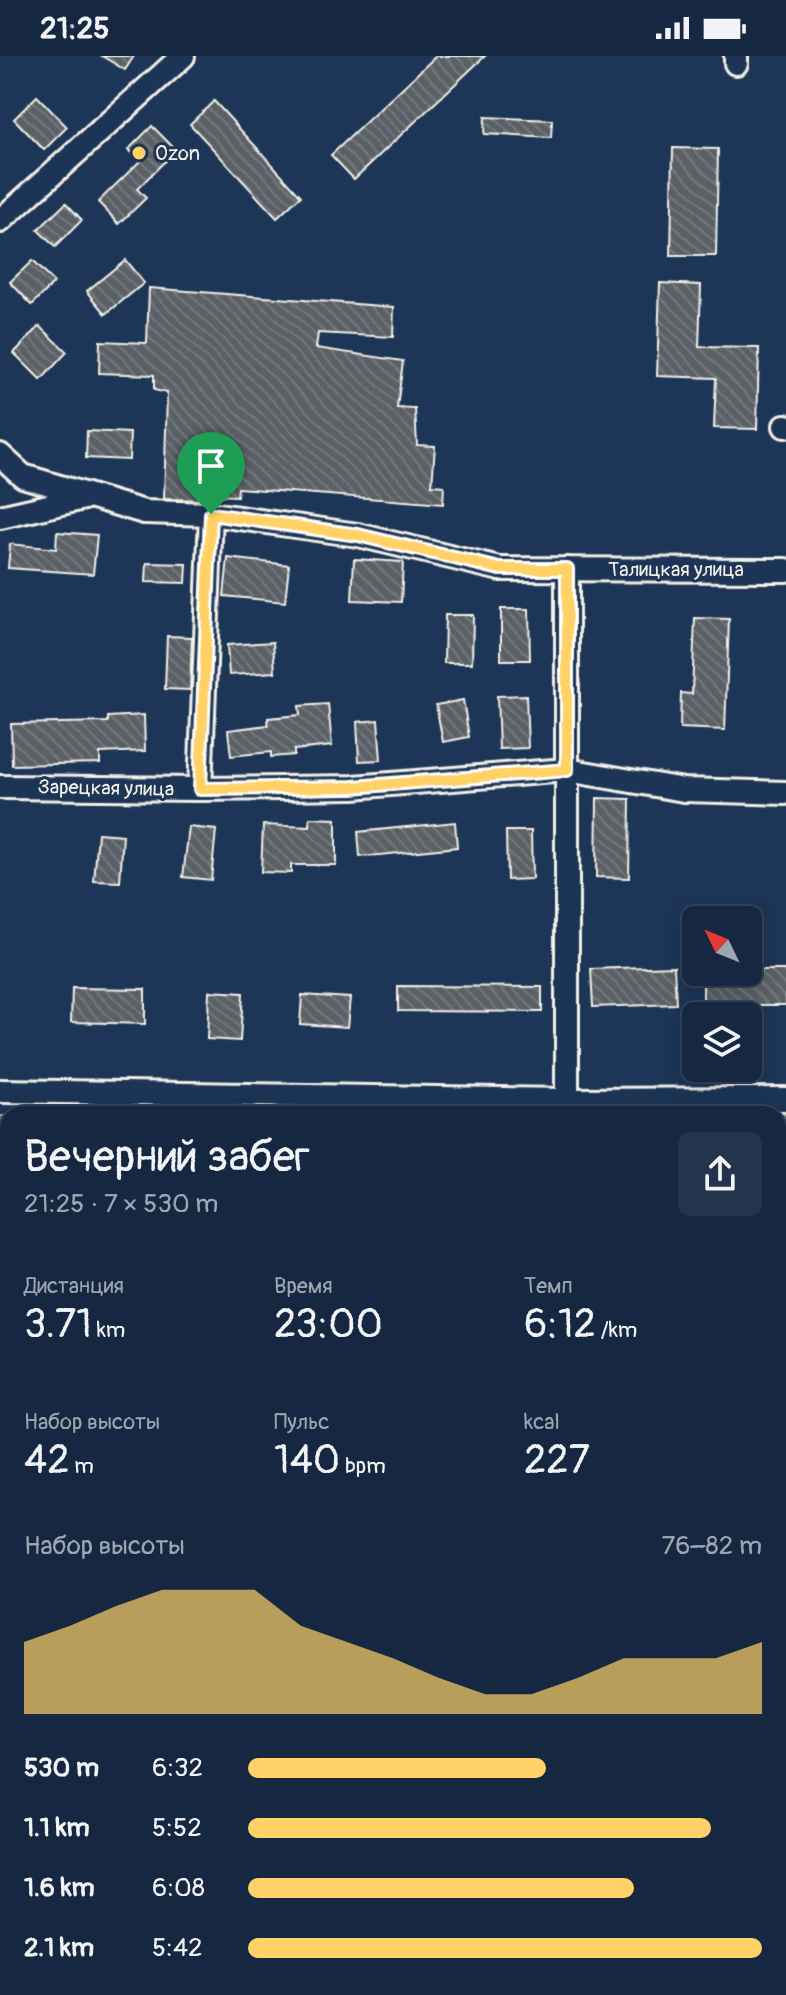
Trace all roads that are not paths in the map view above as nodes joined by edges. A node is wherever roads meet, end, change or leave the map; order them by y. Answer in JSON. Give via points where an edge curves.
{"nodes":[{"id":1,"x":183,"y":56,"type":"edge"},
{"id":2,"x":0,"y":221,"type":"edge"},
{"id":3,"x":0,"y":455,"type":"edge"},
{"id":4,"x":90,"y":497,"type":"junction"},
{"id":5,"x":211,"y":514,"type":"junction"},
{"id":6,"x":0,"y":517,"type":"edge"},
{"id":7,"x":567,"y":569,"type":"junction"},
{"id":8,"x":786,"y":570,"type":"edge"},
{"id":9,"x":567,"y":770,"type":"junction"},
{"id":10,"x":0,"y":787,"type":"edge"},
{"id":11,"x":200,"y":789,"type":"junction"},
{"id":12,"x":786,"y":793,"type":"edge"},
{"id":13,"x":0,"y":1091,"type":"edge"},
{"id":14,"x":786,"y":1099,"type":"edge"},
{"id":15,"x":567,"y":1100,"type":"junction"}],
"edges":[{"from":1,"to":2,"type":"street"},
{"from":3,"to":4,"type":"street","name":"Талицкая улица","via":[[23,476]]},
{"from":4,"to":5,"type":"street","name":"Талицкая улица","via":[[144,512]]},
{"from":4,"to":6,"type":"street"},
{"from":5,"to":7,"type":"street","name":"Талицкая улица","via":[[358,535],[500,569]]},
{"from":5,"to":11,"type":"street"},
{"from":7,"to":8,"type":"street","name":"Талицкая улица"},
{"from":7,"to":9,"type":"street"},
{"from":9,"to":11,"type":"street","name":"Зарецкая улица","via":[[353,787]]},
{"from":9,"to":12,"type":"street","name":"Зарецкая улица","via":[[684,790]]},
{"from":9,"to":15,"type":"street"},
{"from":10,"to":11,"type":"street","name":"Зарецкая улица"},
{"from":13,"to":15,"type":"street"},
{"from":14,"to":15,"type":"street"}]}
